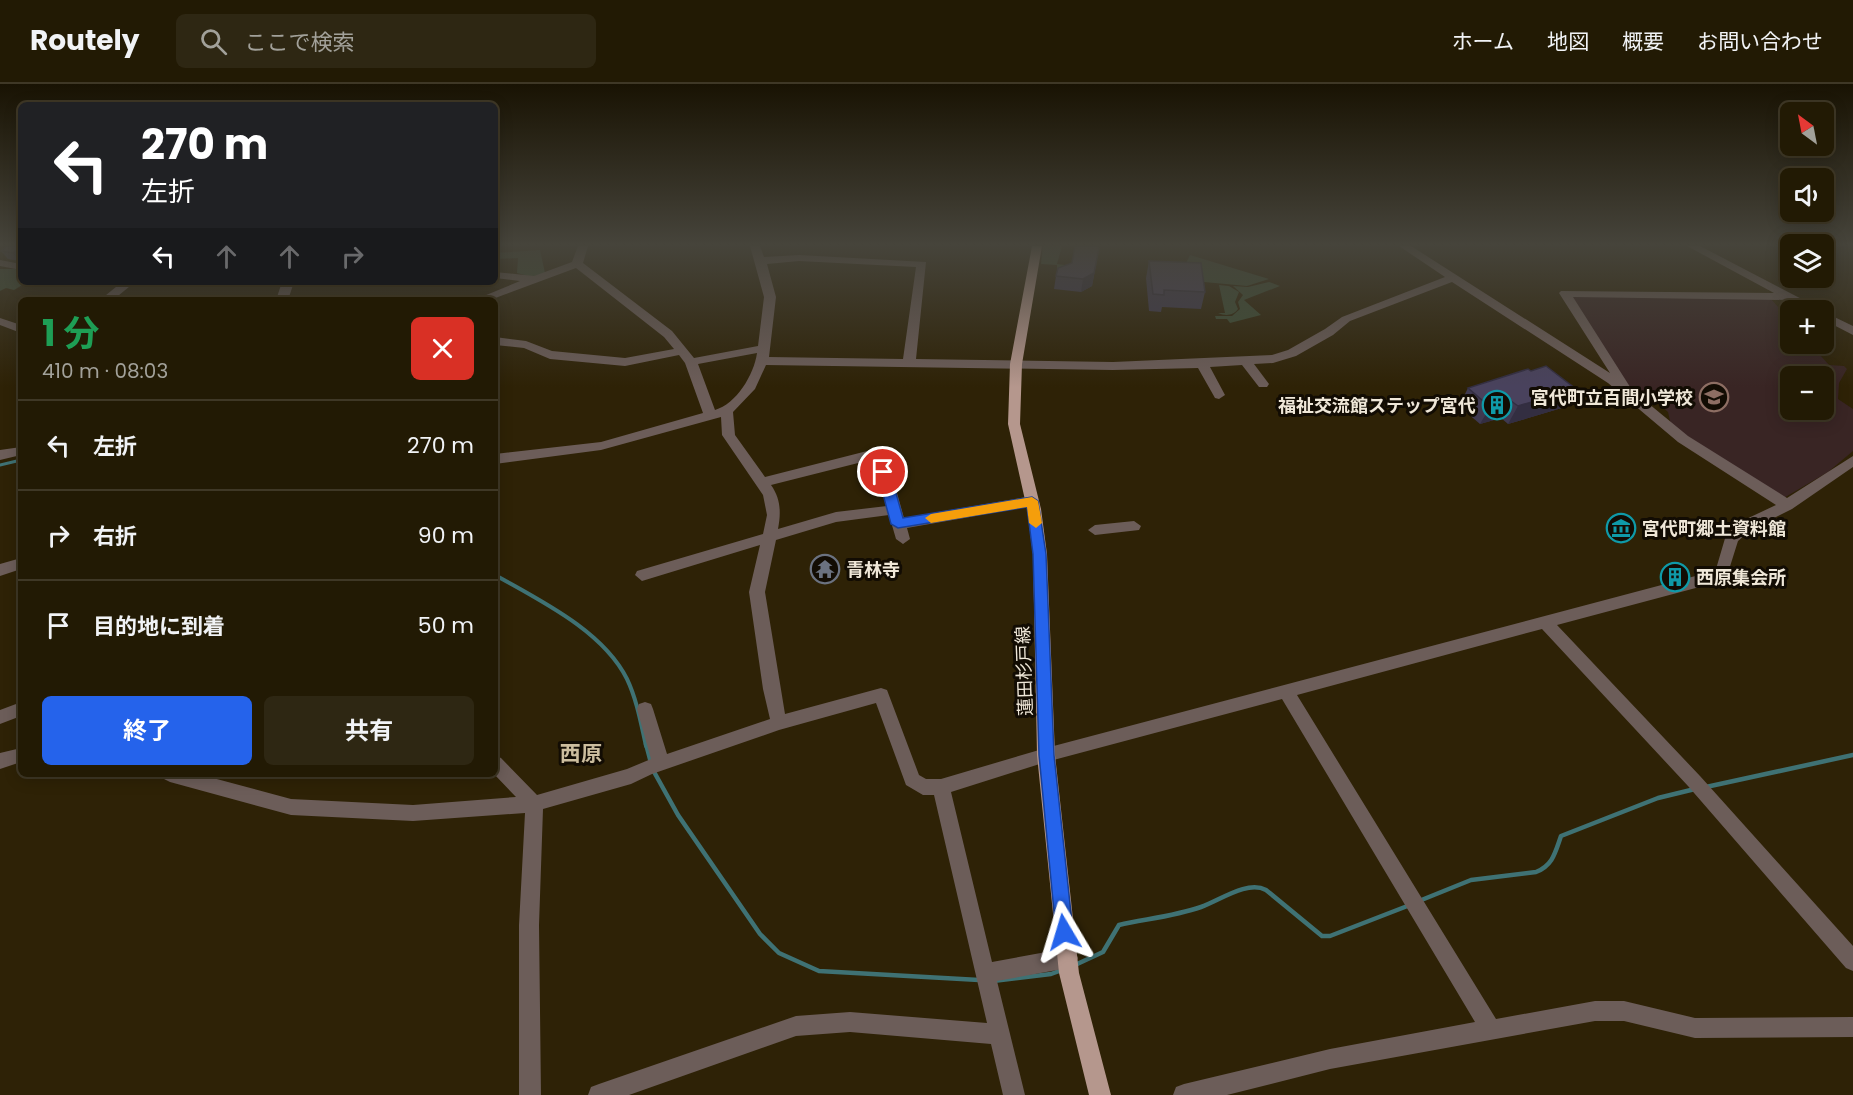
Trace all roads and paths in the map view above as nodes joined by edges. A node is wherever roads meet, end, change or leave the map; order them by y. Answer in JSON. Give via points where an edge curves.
{"nodes":[{"id":1,"x":615,"y":293,"type":"edge"},
{"id":2,"x":769,"y":293,"type":"edge"},
{"id":3,"x":918,"y":293,"type":"edge"},
{"id":4,"x":1029,"y":293,"type":"edge"},
{"id":5,"x":1413,"y":293,"type":"edge"},
{"id":6,"x":1476,"y":293,"type":"edge"},
{"id":7,"x":1565,"y":293,"type":"edge"},
{"id":8,"x":1575,"y":293,"type":"edge"},
{"id":9,"x":1783,"y":293,"type":"edge"},
{"id":10,"x":1790,"y":297,"type":"junction"},
{"id":11,"x":1796,"y":300,"type":"edge"},
{"id":12,"x":0,"y":321,"type":"edge"},
{"id":13,"x":1834,"y":321,"type":"edge"},
{"id":14,"x":18,"y":327,"type":"edge"},
{"id":15,"x":1853,"y":331,"type":"edge"},
{"id":16,"x":498,"y":341,"type":"edge"},
{"id":17,"x":683,"y":351,"type":"junction"},
{"id":18,"x":762,"y":355,"type":"junction"},
{"id":19,"x":1245,"y":362,"type":"junction"},
{"id":20,"x":691,"y":363,"type":"junction"},
{"id":21,"x":909,"y":363,"type":"junction"},
{"id":22,"x":1016,"y":364,"type":"junction"},
{"id":23,"x":1202,"y":364,"type":"junction"},
{"id":24,"x":1263,"y":384,"type":"dead end"},
{"id":25,"x":1627,"y":392,"type":"junction"},
{"id":26,"x":1219,"y":395,"type":"dead end"},
{"id":27,"x":727,"y":411,"type":"junction"},
{"id":28,"x":710,"y":415,"type":"junction"},
{"id":29,"x":18,"y":452,"type":"edge"},
{"id":30,"x":0,"y":455,"type":"edge"},
{"id":31,"x":498,"y":459,"type":"edge"},
{"id":32,"x":1853,"y":461,"type":"edge"},
{"id":33,"x":763,"y":482,"type":"junction"},
{"id":34,"x":1032,"y":501,"type":"junction"},
{"id":35,"x":1787,"y":505,"type":"junction"},
{"id":36,"x":895,"y":517,"type":"junction"},
{"id":37,"x":1134,"y":526,"type":"dead end"},
{"id":38,"x":1095,"y":530,"type":"dead end"},
{"id":39,"x":769,"y":537,"type":"junction"},
{"id":40,"x":903,"y":540,"type":"dead end"},
{"id":41,"x":18,"y":564,"type":"edge"},
{"id":42,"x":0,"y":570,"type":"edge"},
{"id":43,"x":642,"y":574,"type":"dead end"},
{"id":44,"x":1546,"y":623,"type":"junction"},
{"id":45,"x":1287,"y":692,"type":"junction"},
{"id":46,"x":645,"y":709,"type":"dead end"},
{"id":47,"x":779,"y":723,"type":"junction"},
{"id":48,"x":1046,"y":755,"type":"junction"},
{"id":49,"x":18,"y":756,"type":"edge"},
{"id":50,"x":0,"y":761,"type":"edge"},
{"id":51,"x":661,"y":763,"type":"junction"},
{"id":52,"x":498,"y":766,"type":"edge"},
{"id":53,"x":182,"y":777,"type":"edge"},
{"id":54,"x":941,"y":787,"type":"junction"},
{"id":55,"x":534,"y":804,"type":"junction"},
{"id":56,"x":1068,"y":958,"type":"junction"},
{"id":57,"x":1853,"y":961,"type":"edge"},
{"id":58,"x":985,"y":973,"type":"junction"},
{"id":59,"x":1853,"y":1027,"type":"edge"},
{"id":60,"x":1491,"y":1030,"type":"junction"},
{"id":61,"x":1000,"y":1034,"type":"junction"},
{"id":62,"x":530,"y":1095,"type":"edge"},
{"id":63,"x":599,"y":1095,"type":"edge"},
{"id":64,"x":1014,"y":1095,"type":"edge"},
{"id":65,"x":1100,"y":1095,"type":"edge"},
{"id":66,"x":1184,"y":1095,"type":"edge"}],
"edges":[{"from":1,"to":17,"type":"street","via":[[668,334]]},
{"from":2,"to":18,"type":"street"},
{"from":3,"to":21,"type":"street"},
{"from":4,"to":22,"type":"main road","name":"蓮田杉戸線"},
{"from":5,"to":19,"type":"street","via":[[1346,319],[1292,353]]},
{"from":6,"to":25,"type":"street"},
{"from":7,"to":25,"type":"street","via":[[1622,378]]},
{"from":8,"to":10,"type":"street"},
{"from":9,"to":10,"type":"street"},
{"from":10,"to":11,"type":"street"},
{"from":12,"to":14,"type":"street"},
{"from":13,"to":15,"type":"street"},
{"from":16,"to":17,"type":"street","via":[[526,345],[550,355],[625,362]]},
{"from":17,"to":20,"type":"street"},
{"from":18,"to":20,"type":"street","via":[[732,353]]},
{"from":18,"to":21,"type":"street"},
{"from":18,"to":27,"type":"street","via":[[751,386]]},
{"from":19,"to":23,"type":"street"},
{"from":19,"to":24,"type":"street"},
{"from":20,"to":28,"type":"street"},
{"from":21,"to":22,"type":"street"},
{"from":22,"to":23,"type":"street"},
{"from":22,"to":34,"type":"main road","name":"蓮田杉戸線","via":[[1014,424]]},
{"from":23,"to":26,"type":"street"},
{"from":25,"to":35,"type":"street","via":[[1683,439]]},
{"from":27,"to":28,"type":"street"},
{"from":27,"to":33,"type":"street","via":[[729,435]]},
{"from":28,"to":31,"type":"street","via":[[600,446]]},
{"from":29,"to":30,"type":"street"},
{"from":32,"to":35,"type":"street"},
{"from":33,"to":36,"type":"street","via":[[879,453]]},
{"from":33,"to":39,"type":"street","via":[[774,515]]},
{"from":34,"to":36,"type":"street"},
{"from":34,"to":48,"type":"main road","name":"蓮田杉戸線","via":[[1040,554]]},
{"from":35,"to":44,"type":"street","via":[[1747,525],[1731,539],[1722,572]]},
{"from":36,"to":39,"type":"street","via":[[836,517]]},
{"from":36,"to":40,"type":"street"},
{"from":37,"to":38,"type":"street"},
{"from":39,"to":43,"type":"street"},
{"from":39,"to":47,"type":"street","via":[[757,592]]},
{"from":41,"to":42,"type":"street"},
{"from":44,"to":45,"type":"street"},
{"from":44,"to":57,"type":"street","via":[[1694,781]]},
{"from":45,"to":48,"type":"street"},
{"from":45,"to":60,"type":"street"},
{"from":46,"to":51,"type":"street"},
{"from":47,"to":51,"type":"street"},
{"from":47,"to":54,"type":"street","via":[[880,695],[912,780],[923,787]]},
{"from":48,"to":54,"type":"street"},
{"from":48,"to":56,"type":"main road","name":"蓮田杉戸線"},
{"from":49,"to":50,"type":"street"},
{"from":51,"to":55,"type":"street","via":[[631,776]]},
{"from":52,"to":55,"type":"street"},
{"from":53,"to":55,"type":"street","via":[[291,807],[413,813]]},
{"from":54,"to":58,"type":"street"},
{"from":55,"to":62,"type":"street","via":[[529,925]]},
{"from":56,"to":58,"type":"street"},
{"from":56,"to":65,"type":"main road","name":"蓮田杉戸線","via":[[1079,1021]]},
{"from":58,"to":61,"type":"street"},
{"from":59,"to":60,"type":"street","via":[[1695,1028],[1624,1011],[1595,1011]]},
{"from":60,"to":66,"type":"street","via":[[1330,1059]]},
{"from":61,"to":63,"type":"street","via":[[850,1022],[796,1026]]},
{"from":61,"to":64,"type":"street"}]}
